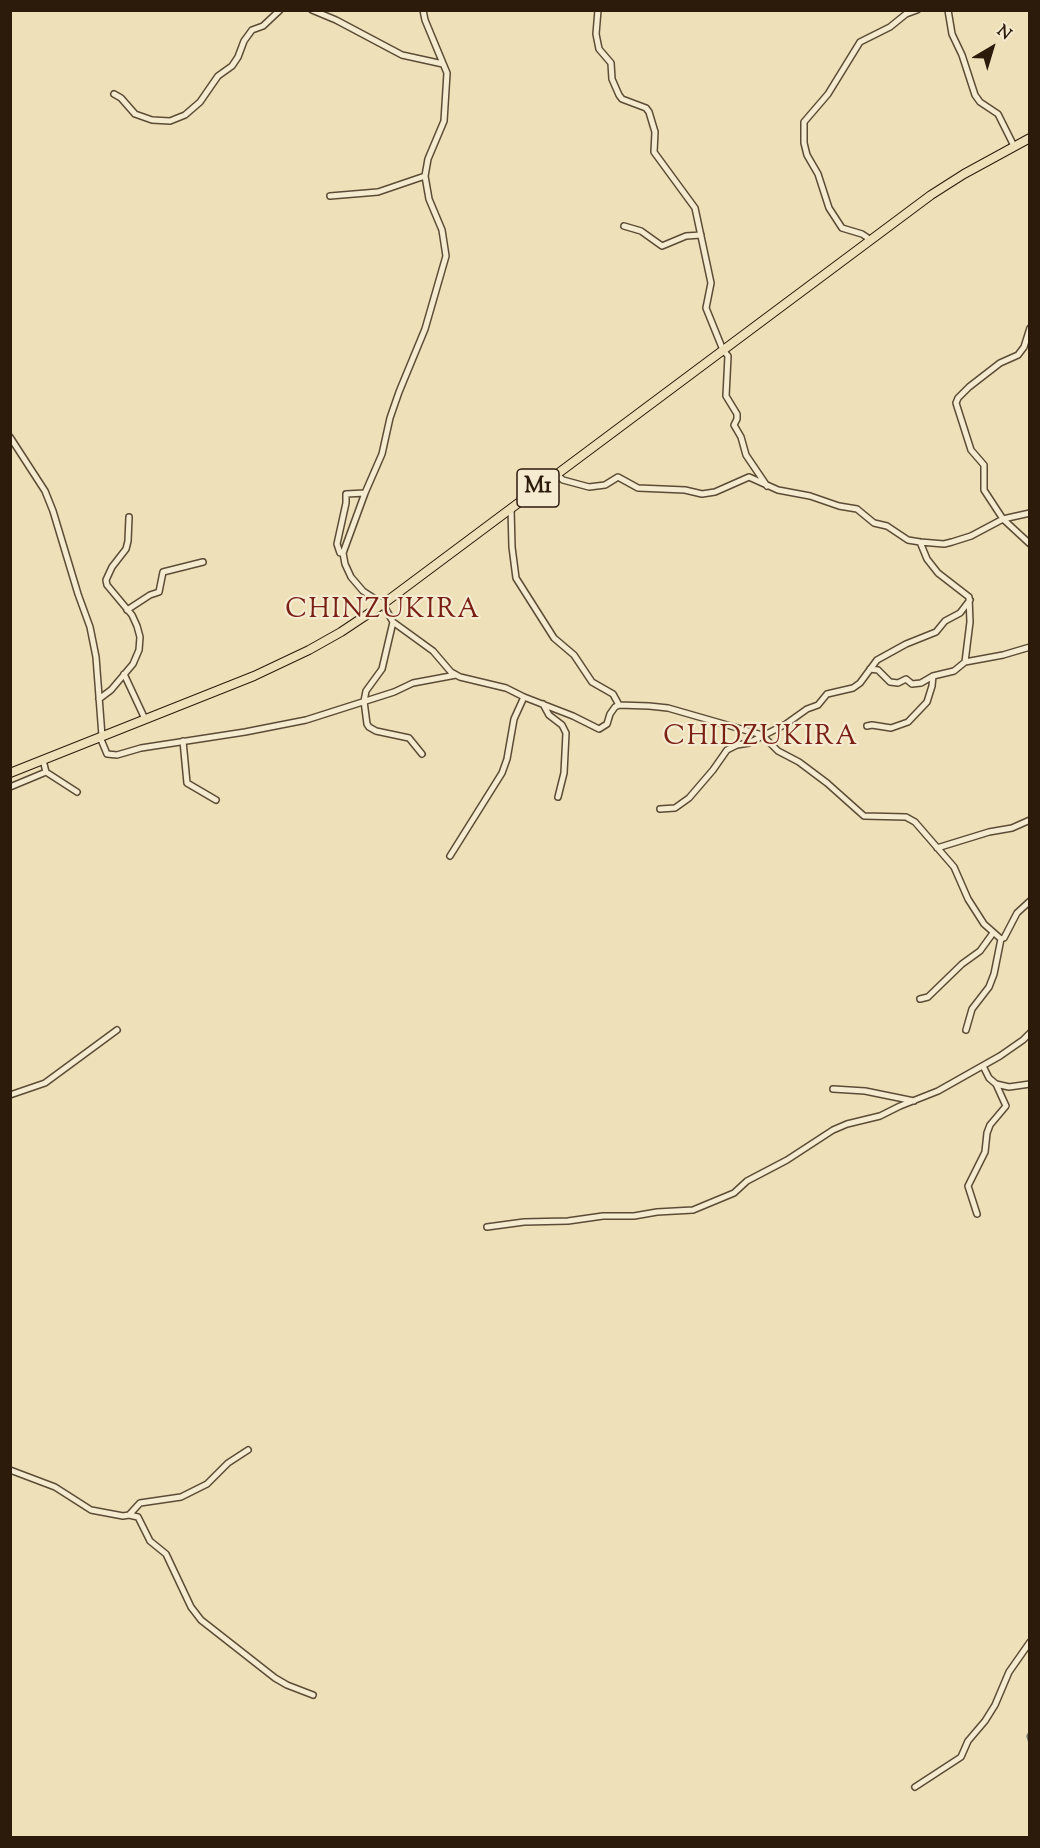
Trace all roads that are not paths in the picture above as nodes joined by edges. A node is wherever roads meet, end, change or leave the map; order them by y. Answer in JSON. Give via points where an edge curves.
{"nodes":[{"id":1,"x":280,"y":10,"type":"edge"},
{"id":2,"x":312,"y":10,"type":"edge"},
{"id":3,"x":423,"y":10,"type":"edge"},
{"id":4,"x":598,"y":10,"type":"edge"},
{"id":5,"x":917,"y":10,"type":"edge"},
{"id":6,"x":948,"y":10,"type":"edge"},
{"id":7,"x":443,"y":64,"type":"junction"},
{"id":8,"x":114,"y":94,"type":"dead end"},
{"id":9,"x":1029,"y":138,"type":"edge"},
{"id":10,"x":1014,"y":146,"type":"junction"},
{"id":11,"x":425,"y":176,"type":"junction"},
{"id":12,"x":330,"y":196,"type":"dead end"},
{"id":13,"x":624,"y":226,"type":"dead end"},
{"id":14,"x":701,"y":235,"type":"junction"},
{"id":15,"x":871,"y":240,"type":"junction"},
{"id":16,"x":1029,"y":328,"type":"edge"},
{"id":17,"x":723,"y":350,"type":"junction"},
{"id":18,"x":10,"y":437,"type":"edge"},
{"id":19,"x":556,"y":474,"type":"junction"},
{"id":20,"x":767,"y":486,"type":"junction"},
{"id":21,"x":365,"y":493,"type":"junction"},
{"id":22,"x":511,"y":507,"type":"junction"},
{"id":23,"x":1029,"y":513,"type":"edge"},
{"id":24,"x":129,"y":518,"type":"dead end"},
{"id":25,"x":1003,"y":519,"type":"junction"},
{"id":26,"x":920,"y":543,"type":"junction"},
{"id":27,"x":1029,"y":544,"type":"edge"},
{"id":28,"x":343,"y":554,"type":"junction"},
{"id":29,"x":203,"y":562,"type":"dead end"},
{"id":30,"x":970,"y":600,"type":"junction"},
{"id":31,"x":383,"y":604,"type":"junction"},
{"id":32,"x":127,"y":610,"type":"junction"},
{"id":33,"x":393,"y":622,"type":"junction"},
{"id":34,"x":1029,"y":647,"type":"edge"},
{"id":35,"x":964,"y":662,"type":"junction"},
{"id":36,"x":870,"y":669,"type":"junction"},
{"id":37,"x":124,"y":675,"type":"junction"},
{"id":38,"x":456,"y":675,"type":"junction"},
{"id":39,"x":933,"y":676,"type":"junction"},
{"id":40,"x":524,"y":698,"type":"junction"},
{"id":41,"x":99,"y":699,"type":"junction"},
{"id":42,"x":364,"y":701,"type":"junction"},
{"id":43,"x":543,"y":704,"type":"junction"},
{"id":44,"x":619,"y":705,"type":"junction"},
{"id":45,"x":145,"y":719,"type":"junction"},
{"id":46,"x":867,"y":726,"type":"dead end"},
{"id":47,"x":762,"y":735,"type":"junction"},
{"id":48,"x":101,"y":737,"type":"junction"},
{"id":49,"x":183,"y":741,"type":"junction"},
{"id":50,"x":422,"y":754,"type":"dead end"},
{"id":51,"x":43,"y":760,"type":"junction"},
{"id":52,"x":46,"y":772,"type":"junction"},
{"id":53,"x":10,"y":773,"type":"edge"},
{"id":54,"x":10,"y":787,"type":"edge"},
{"id":55,"x":77,"y":792,"type":"dead end"},
{"id":56,"x":558,"y":797,"type":"dead end"},
{"id":57,"x":216,"y":800,"type":"dead end"},
{"id":58,"x":660,"y":809,"type":"dead end"},
{"id":59,"x":1029,"y":820,"type":"edge"},
{"id":60,"x":937,"y":848,"type":"junction"},
{"id":61,"x":450,"y":856,"type":"dead end"},
{"id":62,"x":1029,"y":901,"type":"edge"},
{"id":63,"x":993,"y":933,"type":"junction"},
{"id":64,"x":1001,"y":939,"type":"junction"},
{"id":65,"x":920,"y":999,"type":"dead end"},
{"id":66,"x":117,"y":1030,"type":"dead end"},
{"id":67,"x":966,"y":1030,"type":"dead end"},
{"id":68,"x":1029,"y":1033,"type":"edge"},
{"id":69,"x":983,"y":1066,"type":"junction"},
{"id":70,"x":996,"y":1084,"type":"junction"},
{"id":71,"x":1029,"y":1084,"type":"edge"},
{"id":72,"x":833,"y":1089,"type":"dead end"},
{"id":73,"x":10,"y":1095,"type":"edge"},
{"id":74,"x":916,"y":1101,"type":"junction"},
{"id":75,"x":977,"y":1214,"type":"dead end"},
{"id":76,"x":487,"y":1227,"type":"dead end"},
{"id":77,"x":248,"y":1450,"type":"dead end"},
{"id":78,"x":10,"y":1470,"type":"edge"},
{"id":79,"x":129,"y":1515,"type":"junction"},
{"id":80,"x":1029,"y":1642,"type":"edge"},
{"id":81,"x":313,"y":1695,"type":"dead end"},
{"id":82,"x":915,"y":1787,"type":"dead end"}],
"edges":[{"from":1,"to":8,"type":"street","via":[[263,26],[252,30],[232,66],[218,76],[200,102],[185,115],[170,122],[152,120],[135,114]]},
{"from":2,"to":7,"type":"street","via":[[402,55]]},
{"from":3,"to":7,"type":"street"},
{"from":4,"to":14,"type":"street","via":[[599,49],[611,63],[616,90],[622,99],[649,112],[655,132],[654,152],[694,204]]},
{"from":5,"to":15,"type":"street","via":[[860,42],[828,94],[804,122],[807,155],[818,174],[828,208],[842,228]]},
{"from":6,"to":10,"type":"street","via":[[952,34],[975,95],[998,114]]},
{"from":7,"to":11,"type":"street","via":[[447,82],[444,121]]},
{"from":9,"to":10,"type":"highway","number":"M1"},
{"from":10,"to":15,"type":"highway","number":"M1","via":[[931,195]]},
{"from":11,"to":12,"type":"street","via":[[378,192]]},
{"from":11,"to":21,"type":"street","via":[[446,256],[425,329]]},
{"from":13,"to":14,"type":"street","via":[[641,231],[662,246],[679,238]]},
{"from":14,"to":17,"type":"street","via":[[711,284],[706,308]]},
{"from":15,"to":17,"type":"highway","number":"M1"},
{"from":16,"to":25,"type":"street","via":[[1018,355],[1000,363],[969,387],[956,403],[971,450],[984,465],[984,490]]},
{"from":17,"to":19,"type":"highway","number":"M1"},
{"from":17,"to":20,"type":"street","via":[[728,356],[726,396],[737,418],[734,425],[750,463]]},
{"from":18,"to":41,"type":"street","via":[[45,491],[53,511],[90,627]]},
{"from":19,"to":20,"type":"street","via":[[585,486],[605,485],[618,477],[638,488],[702,494],[747,477]]},
{"from":19,"to":22,"type":"highway","number":"M1"},
{"from":20,"to":26,"type":"street","via":[[857,509],[871,522]]},
{"from":21,"to":28,"type":"street"},
{"from":21,"to":28,"type":"street","via":[[346,494],[337,543]]},
{"from":22,"to":31,"type":"highway","number":"M1"},
{"from":22,"to":44,"type":"street","via":[[516,578],[554,639],[574,655],[592,682],[613,694]]},
{"from":23,"to":25,"type":"street"},
{"from":24,"to":32,"type":"street","via":[[126,549],[106,580]]},
{"from":25,"to":26,"type":"street","via":[[960,540]]},
{"from":25,"to":27,"type":"street"},
{"from":26,"to":30,"type":"street","via":[[938,573]]},
{"from":28,"to":31,"type":"street","via":[[351,577]]},
{"from":29,"to":32,"type":"street","via":[[164,572],[159,592]]},
{"from":30,"to":35,"type":"street"},
{"from":30,"to":36,"type":"street","via":[[936,632],[893,651]]},
{"from":31,"to":33,"type":"street"},
{"from":31,"to":45,"type":"highway","number":"M1","via":[[341,632],[280,664]]},
{"from":32,"to":37,"type":"street","via":[[140,637],[139,650]]},
{"from":33,"to":38,"type":"street","via":[[433,651]]},
{"from":33,"to":42,"type":"street","via":[[382,669],[366,691]]},
{"from":34,"to":35,"type":"street"},
{"from":35,"to":39,"type":"street","via":[[954,671]]},
{"from":36,"to":39,"type":"street","via":[[878,670],[894,683],[906,679],[921,683]]},
{"from":36,"to":47,"type":"street","via":[[853,688],[827,694],[814,707]]},
{"from":37,"to":41,"type":"street"},
{"from":37,"to":45,"type":"street"},
{"from":38,"to":40,"type":"street","via":[[506,688]]},
{"from":38,"to":42,"type":"street","via":[[413,683]]},
{"from":39,"to":46,"type":"street","via":[[927,702],[908,722],[891,728]]},
{"from":40,"to":43,"type":"street"},
{"from":40,"to":61,"type":"street","via":[[514,719],[501,773]]},
{"from":41,"to":48,"type":"street"},
{"from":42,"to":49,"type":"street","via":[[306,720]]},
{"from":42,"to":50,"type":"street","via":[[369,728],[409,738]]},
{"from":43,"to":44,"type":"street","via":[[599,729]]},
{"from":43,"to":56,"type":"street","via":[[566,733]]},
{"from":44,"to":47,"type":"street","via":[[668,708]]},
{"from":45,"to":48,"type":"highway","number":"M1"},
{"from":47,"to":58,"type":"street","via":[[727,750],[689,798],[677,807]]},
{"from":47,"to":60,"type":"street","via":[[864,816],[909,818]]},
{"from":48,"to":49,"type":"street","via":[[105,752],[114,756]]},
{"from":48,"to":51,"type":"highway","number":"M1"},
{"from":49,"to":57,"type":"street","via":[[187,783]]},
{"from":51,"to":52,"type":"street"},
{"from":51,"to":53,"type":"highway","number":"M1"},
{"from":52,"to":54,"type":"street"},
{"from":52,"to":55,"type":"street"},
{"from":59,"to":60,"type":"street"},
{"from":60,"to":63,"type":"street","via":[[954,867],[968,899]]},
{"from":62,"to":64,"type":"street"},
{"from":63,"to":64,"type":"street"},
{"from":63,"to":65,"type":"street","via":[[980,951],[928,997]]},
{"from":64,"to":67,"type":"street","via":[[989,987],[972,1009]]},
{"from":66,"to":73,"type":"street","via":[[45,1083]]},
{"from":68,"to":69,"type":"street"},
{"from":69,"to":70,"type":"street"},
{"from":69,"to":74,"type":"street"},
{"from":70,"to":71,"type":"street"},
{"from":70,"to":75,"type":"street","via":[[1006,1106],[990,1125],[985,1152],[968,1186]]},
{"from":72,"to":74,"type":"street"},
{"from":74,"to":76,"type":"street","via":[[833,1130],[747,1181],[734,1193],[693,1210]]},
{"from":77,"to":79,"type":"street","via":[[207,1484],[181,1497],[140,1503]]},
{"from":78,"to":79,"type":"street","via":[[55,1487],[91,1510]]},
{"from":79,"to":81,"type":"street","via":[[138,1517],[150,1541],[166,1554],[201,1620],[275,1678]]},
{"from":80,"to":82,"type":"street","via":[[959,1760]]}]}
